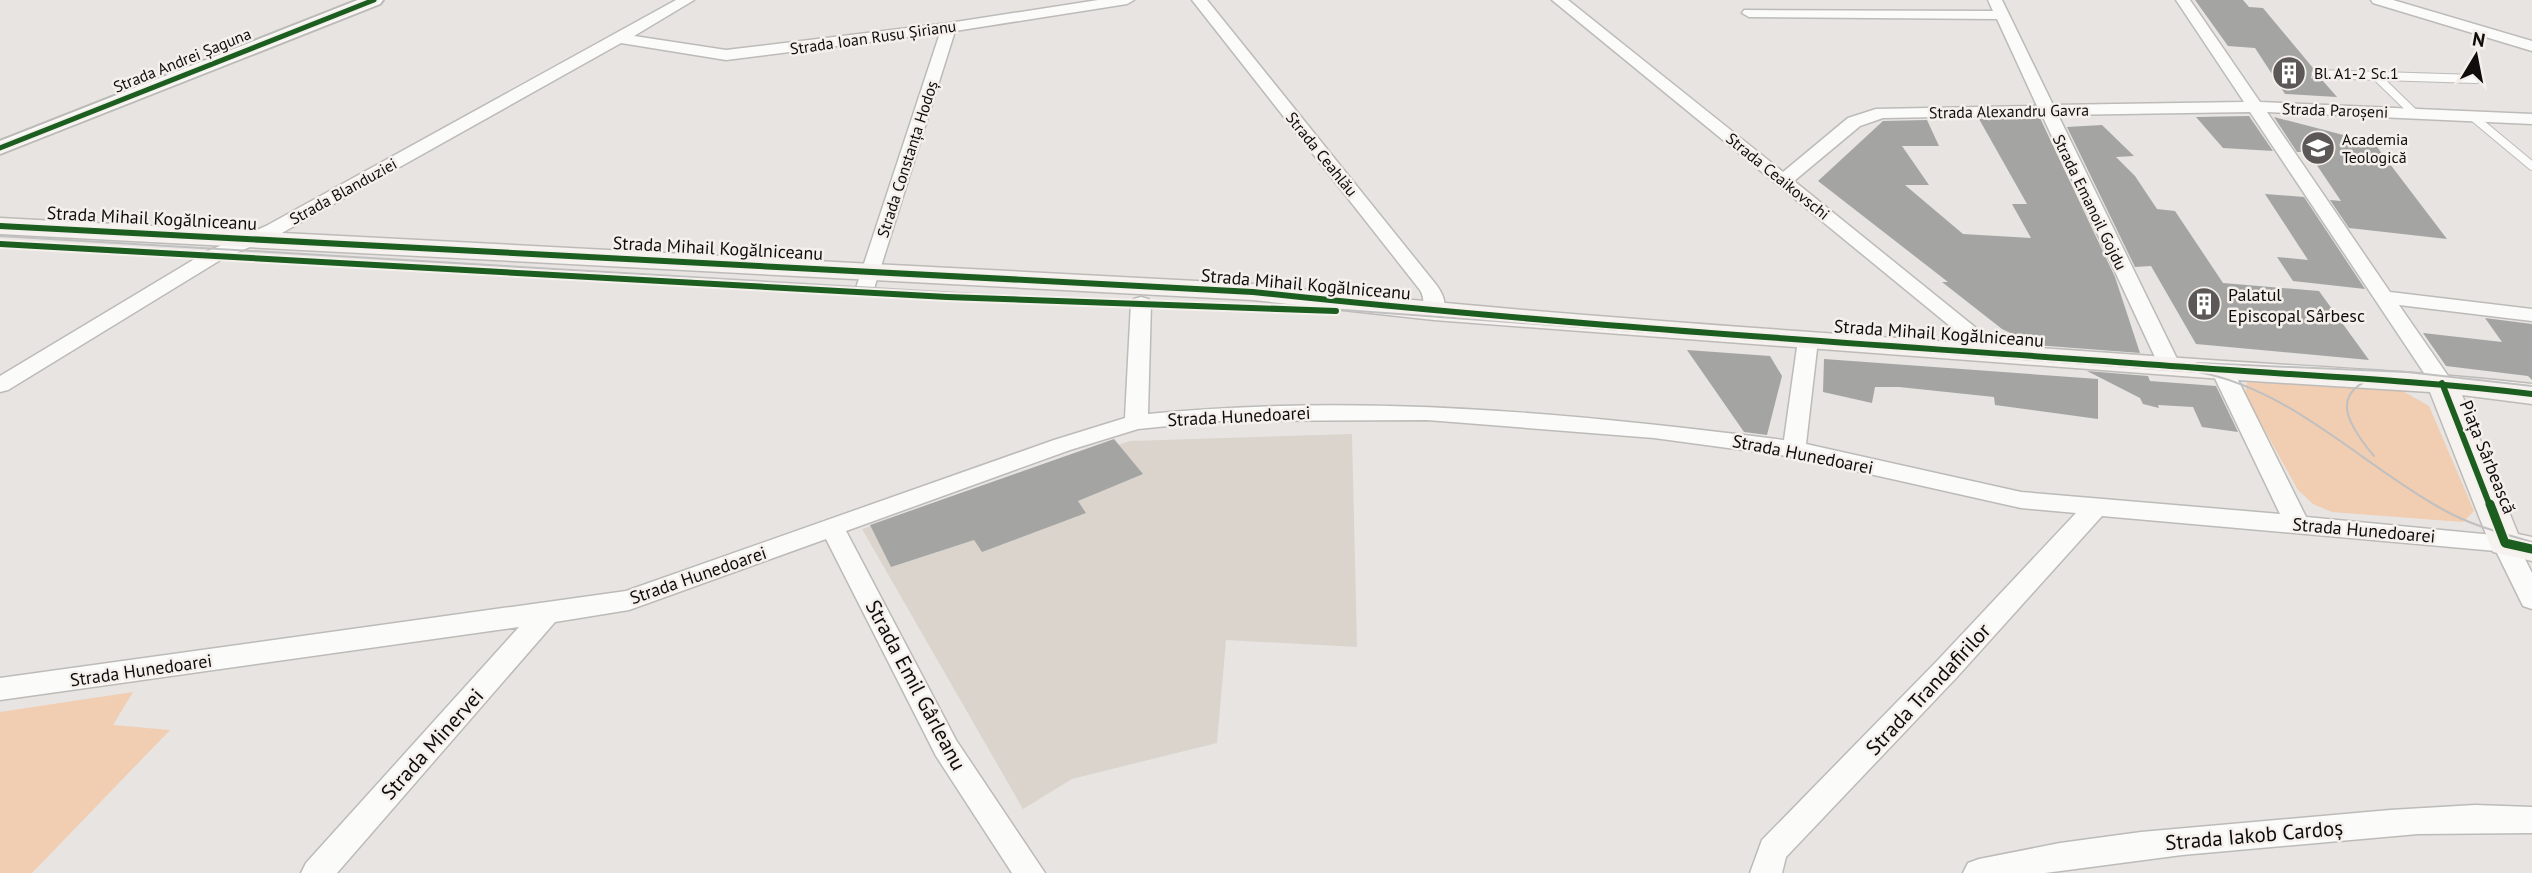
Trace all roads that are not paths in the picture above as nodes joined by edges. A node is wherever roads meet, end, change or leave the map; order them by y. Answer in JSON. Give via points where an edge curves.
{"nodes":[{"id":1,"x":374,"y":0,"type":"edge"},
{"id":2,"x":687,"y":0,"type":"edge"},
{"id":3,"x":1128,"y":0,"type":"edge"},
{"id":4,"x":1199,"y":0,"type":"edge"},
{"id":5,"x":1559,"y":0,"type":"edge"},
{"id":6,"x":2183,"y":0,"type":"edge"},
{"id":7,"x":2378,"y":0,"type":"edge"},
{"id":8,"x":1998,"y":8,"type":"edge"},
{"id":9,"x":1749,"y":13,"type":"dead end"},
{"id":10,"x":949,"y":27,"type":"junction"},
{"id":11,"x":620,"y":38,"type":"junction"},
{"id":12,"x":2532,"y":46,"type":"edge"},
{"id":13,"x":2316,"y":74,"type":"dead end"},
{"id":14,"x":2376,"y":77,"type":"junction"},
{"id":15,"x":2476,"y":79,"type":"dead end"},
{"id":16,"x":2257,"y":107,"type":"junction"},
{"id":17,"x":2045,"y":110,"type":"junction"},
{"id":18,"x":2414,"y":113,"type":"junction"},
{"id":19,"x":2472,"y":116,"type":"junction"},
{"id":20,"x":2532,"y":119,"type":"edge"},
{"id":21,"x":0,"y":148,"type":"edge"},
{"id":22,"x":2532,"y":166,"type":"edge"},
{"id":23,"x":1784,"y":180,"type":"junction"},
{"id":24,"x":0,"y":226,"type":"edge"},
{"id":25,"x":256,"y":239,"type":"junction"},
{"id":26,"x":0,"y":244,"type":"edge"},
{"id":27,"x":215,"y":255,"type":"junction"},
{"id":28,"x":868,"y":282,"type":"junction"},
{"id":29,"x":2385,"y":298,"type":"junction"},
{"id":30,"x":1141,"y":303,"type":"junction"},
{"id":31,"x":1434,"y":312,"type":"junction"},
{"id":32,"x":2532,"y":315,"type":"edge"},
{"id":33,"x":1808,"y":340,"type":"junction"},
{"id":34,"x":1996,"y":353,"type":"junction"},
{"id":35,"x":2169,"y":365,"type":"junction"},
{"id":36,"x":2222,"y":370,"type":"junction"},
{"id":37,"x":2442,"y":383,"type":"junction"},
{"id":38,"x":0,"y":385,"type":"edge"},
{"id":39,"x":2532,"y":394,"type":"edge"},
{"id":40,"x":1136,"y":422,"type":"junction"},
{"id":41,"x":1794,"y":449,"type":"junction"},
{"id":42,"x":2096,"y":507,"type":"junction"},
{"id":43,"x":2297,"y":524,"type":"junction"},
{"id":44,"x":833,"y":529,"type":"junction"},
{"id":45,"x":2519,"y":546,"type":"edge"},
{"id":46,"x":2532,"y":599,"type":"edge"},
{"id":47,"x":546,"y":615,"type":"junction"},
{"id":48,"x":0,"y":689,"type":"edge"},
{"id":49,"x":2532,"y":820,"type":"edge"},
{"id":50,"x":317,"y":873,"type":"edge"},
{"id":51,"x":1029,"y":873,"type":"edge"},
{"id":52,"x":1766,"y":873,"type":"edge"},
{"id":53,"x":1979,"y":873,"type":"edge"}],
"edges":[{"from":1,"to":21,"type":"street","name":"Strada Andrei Șaguna"},
{"from":2,"to":11,"type":"street","name":"Strada Blanduziei"},
{"from":3,"to":10,"type":"street","name":"Strada Ioan Rusu Șirianu"},
{"from":4,"to":31,"type":"street","name":"Strada Ceahlău","via":[[1427,286],[1434,296]]},
{"from":5,"to":23,"type":"street","name":"Strada Ceaikovschi"},
{"from":6,"to":16,"type":"street"},
{"from":7,"to":12,"type":"street"},
{"from":8,"to":9,"type":"street"},
{"from":8,"to":17,"type":"street","name":"Strada Emanoil Gojdu"},
{"from":10,"to":11,"type":"street","name":"Strada Ioan Rusu Șirianu","via":[[726,55]]},
{"from":10,"to":28,"type":"street","name":"Strada Constanța Hodoș"},
{"from":11,"to":25,"type":"street","name":"Strada Blanduziei"},
{"from":13,"to":14,"type":"lane","name":"Strada Paroșeni"},
{"from":14,"to":15,"type":"lane","name":"Strada Paroșeni"},
{"from":14,"to":18,"type":"lane","name":"Strada Paroșeni"},
{"from":16,"to":17,"type":"street","name":"Strada Alexandru Gavra"},
{"from":16,"to":18,"type":"street","name":"Strada Paroșeni"},
{"from":16,"to":29,"type":"street"},
{"from":17,"to":23,"type":"street","name":"Strada Alexandru Gavra","via":[[1867,116],[1854,121]]},
{"from":17,"to":35,"type":"street","name":"Strada Emanoil Gojdu"},
{"from":18,"to":19,"type":"street","name":"Strada Paroșeni"},
{"from":19,"to":20,"type":"street","name":"Strada Paroșeni"},
{"from":19,"to":22,"type":"lane"},
{"from":23,"to":34,"type":"street","name":"Strada Ceaikovschi"},
{"from":24,"to":25,"type":"main road","name":"Strada Mihail Kogălniceanu"},
{"from":25,"to":27,"type":"street","name":"Strada Blanduziei"},
{"from":25,"to":28,"type":"main road","name":"Strada Mihail Kogălniceanu"},
{"from":26,"to":27,"type":"main road","name":"Strada Mihail Kogălniceanu"},
{"from":27,"to":28,"type":"main road","name":"Strada Mihail Kogălniceanu"},
{"from":27,"to":38,"type":"street","name":"Strada Blanduziei"},
{"from":28,"to":30,"type":"main road","name":"Strada Mihail Kogălniceanu"},
{"from":28,"to":31,"type":"main road","name":"Strada Mihail Kogălniceanu","via":[[1253,292]]},
{"from":29,"to":32,"type":"street"},
{"from":29,"to":37,"type":"street"},
{"from":30,"to":31,"type":"main road","name":"Strada Mihail Kogălniceanu"},
{"from":30,"to":40,"type":"street"},
{"from":31,"to":33,"type":"main road","name":"Strada Mihail Kogălniceanu"},
{"from":33,"to":34,"type":"main road","name":"Strada Mihail Kogălniceanu"},
{"from":33,"to":41,"type":"street"},
{"from":34,"to":35,"type":"main road","name":"Strada Mihail Kogălniceanu"},
{"from":35,"to":36,"type":"main road","name":"Strada Mihail Kogălniceanu"},
{"from":36,"to":37,"type":"main road","name":"Strada Mihail Kogălniceanu"},
{"from":36,"to":43,"type":"street"},
{"from":37,"to":39,"type":"main road","name":"Strada Mihail Kogălniceanu"},
{"from":37,"to":45,"type":"main road","name":"Piața Sârbească"},
{"from":40,"to":41,"type":"street","name":"Strada Hunedoarei","via":[[1217,414],[1427,413],[1654,431]]},
{"from":40,"to":44,"type":"street","name":"Strada Hunedoarei"},
{"from":41,"to":42,"type":"street","name":"Strada Hunedoarei","via":[[1989,494]]},
{"from":42,"to":43,"type":"street","name":"Strada Hunedoarei"},
{"from":42,"to":52,"type":"street","name":"Strada Trandafirilor","via":[[1773,850]]},
{"from":43,"to":45,"type":"street","name":"Strada Hunedoarei"},
{"from":44,"to":47,"type":"street","name":"Strada Hunedoarei","via":[[629,600]]},
{"from":44,"to":51,"type":"street","name":"Strada Emil Gârleanu","via":[[946,748]]},
{"from":45,"to":46,"type":"street"},
{"from":47,"to":48,"type":"street","name":"Strada Hunedoarei"},
{"from":47,"to":50,"type":"street","name":"Strada Minervei"},
{"from":49,"to":53,"type":"street","name":"Strada Iakob Cardoș","via":[[2439,819],[2148,844]]}]}
